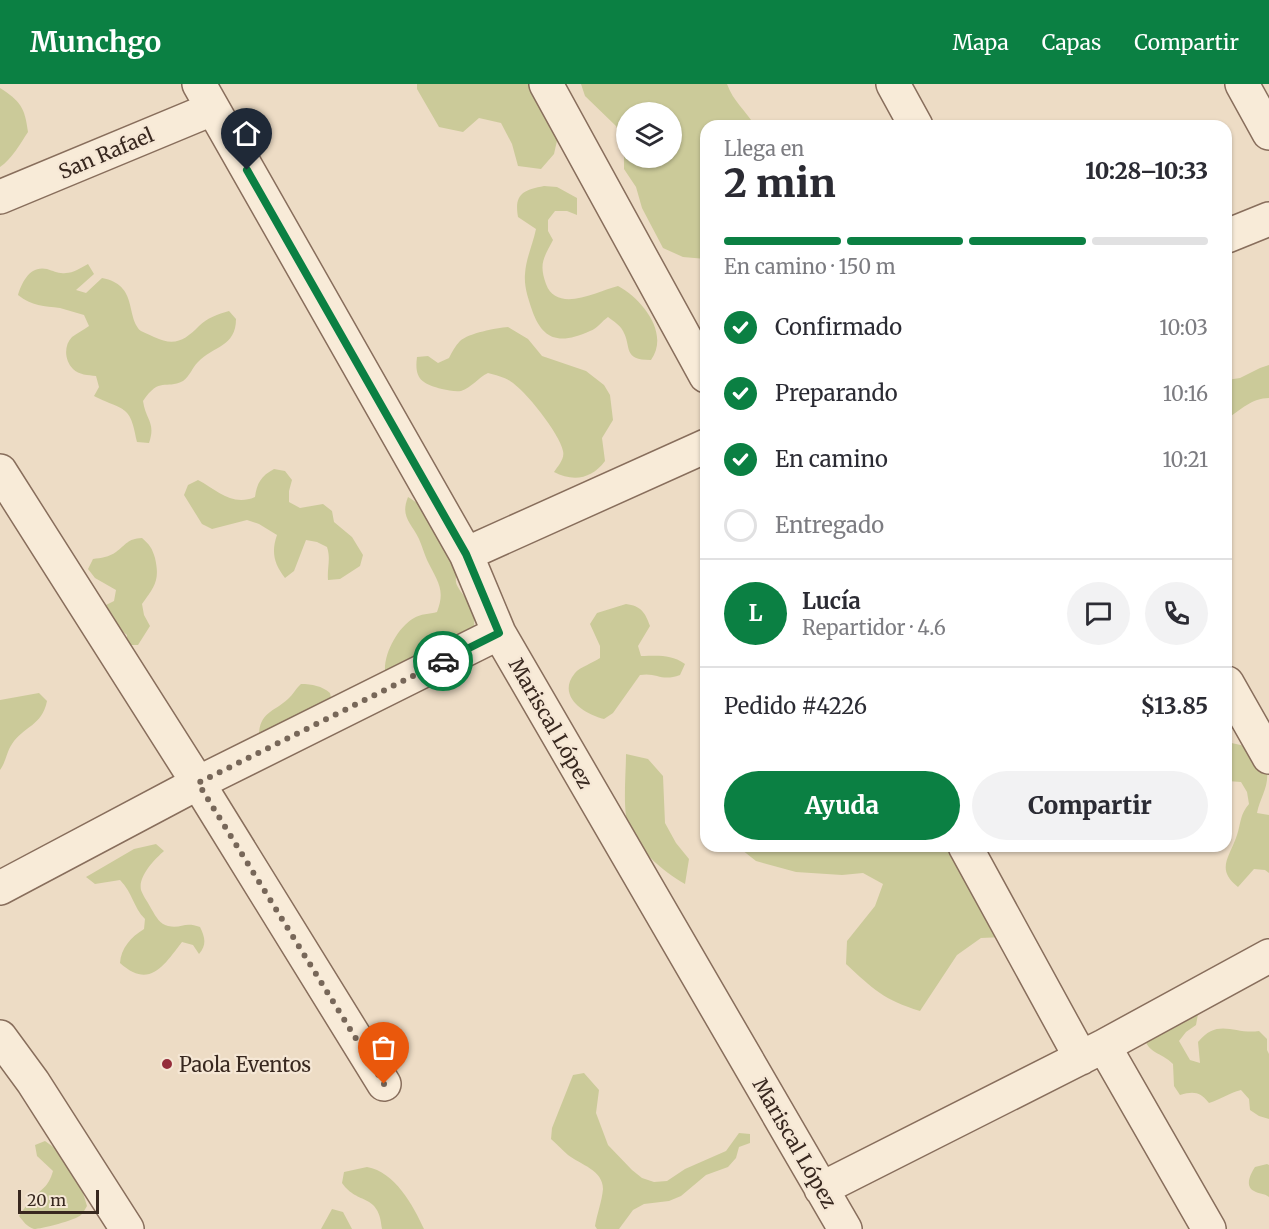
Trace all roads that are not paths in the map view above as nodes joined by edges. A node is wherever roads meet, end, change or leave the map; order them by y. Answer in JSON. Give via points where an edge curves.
{"nodes":[{"id":1,"x":546,"y":84,"type":"edge"},
{"id":2,"x":892,"y":84,"type":"edge"},
{"id":3,"x":1242,"y":84,"type":"edge"},
{"id":4,"x":206,"y":97,"type":"edge"},
{"id":5,"x":913,"y":120,"type":"edge"},
{"id":6,"x":1269,"y":133,"type":"edge"},
{"id":7,"x":0,"y":197,"type":"edge"},
{"id":8,"x":1269,"y":219,"type":"edge"},
{"id":9,"x":1232,"y":234,"type":"edge"},
{"id":10,"x":700,"y":365,"type":"edge"},
{"id":11,"x":700,"y":449,"type":"edge"},
{"id":12,"x":0,"y":471,"type":"edge"},
{"id":13,"x":466,"y":554,"type":"junction"},
{"id":14,"x":499,"y":633,"type":"junction"},
{"id":15,"x":1232,"y":691,"type":"edge"},
{"id":16,"x":1269,"y":757,"type":"edge"},
{"id":17,"x":198,"y":783,"type":"junction"},
{"id":18,"x":969,"y":852,"type":"edge"},
{"id":19,"x":0,"y":888,"type":"edge"},
{"id":20,"x":1269,"y":956,"type":"edge"},
{"id":21,"x":0,"y":1037,"type":"edge"},
{"id":22,"x":1092,"y":1052,"type":"junction"},
{"id":23,"x":384,"y":1084,"type":"dead end"},
{"id":24,"x":821,"y":1189,"type":"junction"},
{"id":25,"x":127,"y":1229,"type":"edge"},
{"id":26,"x":845,"y":1229,"type":"edge"},
{"id":27,"x":1209,"y":1229,"type":"edge"}],
"edges":[{"from":1,"to":10,"type":"street"},
{"from":2,"to":5,"type":"street"},
{"from":3,"to":6,"type":"street"},
{"from":4,"to":7,"type":"street","name":"San Rafael"},
{"from":4,"to":13,"type":"street","name":"Mariscal López"},
{"from":8,"to":9,"type":"street"},
{"from":11,"to":13,"type":"street"},
{"from":12,"to":17,"type":"street"},
{"from":13,"to":14,"type":"street","name":"Mariscal López"},
{"from":14,"to":17,"type":"street"},
{"from":14,"to":24,"type":"street","name":"Mariscal López"},
{"from":15,"to":16,"type":"street"},
{"from":17,"to":19,"type":"street"},
{"from":17,"to":23,"type":"street"},
{"from":18,"to":22,"type":"street"},
{"from":20,"to":22,"type":"street"},
{"from":21,"to":25,"type":"street"},
{"from":22,"to":24,"type":"street"},
{"from":22,"to":27,"type":"street"},
{"from":24,"to":26,"type":"street","name":"Mariscal López"}]}
